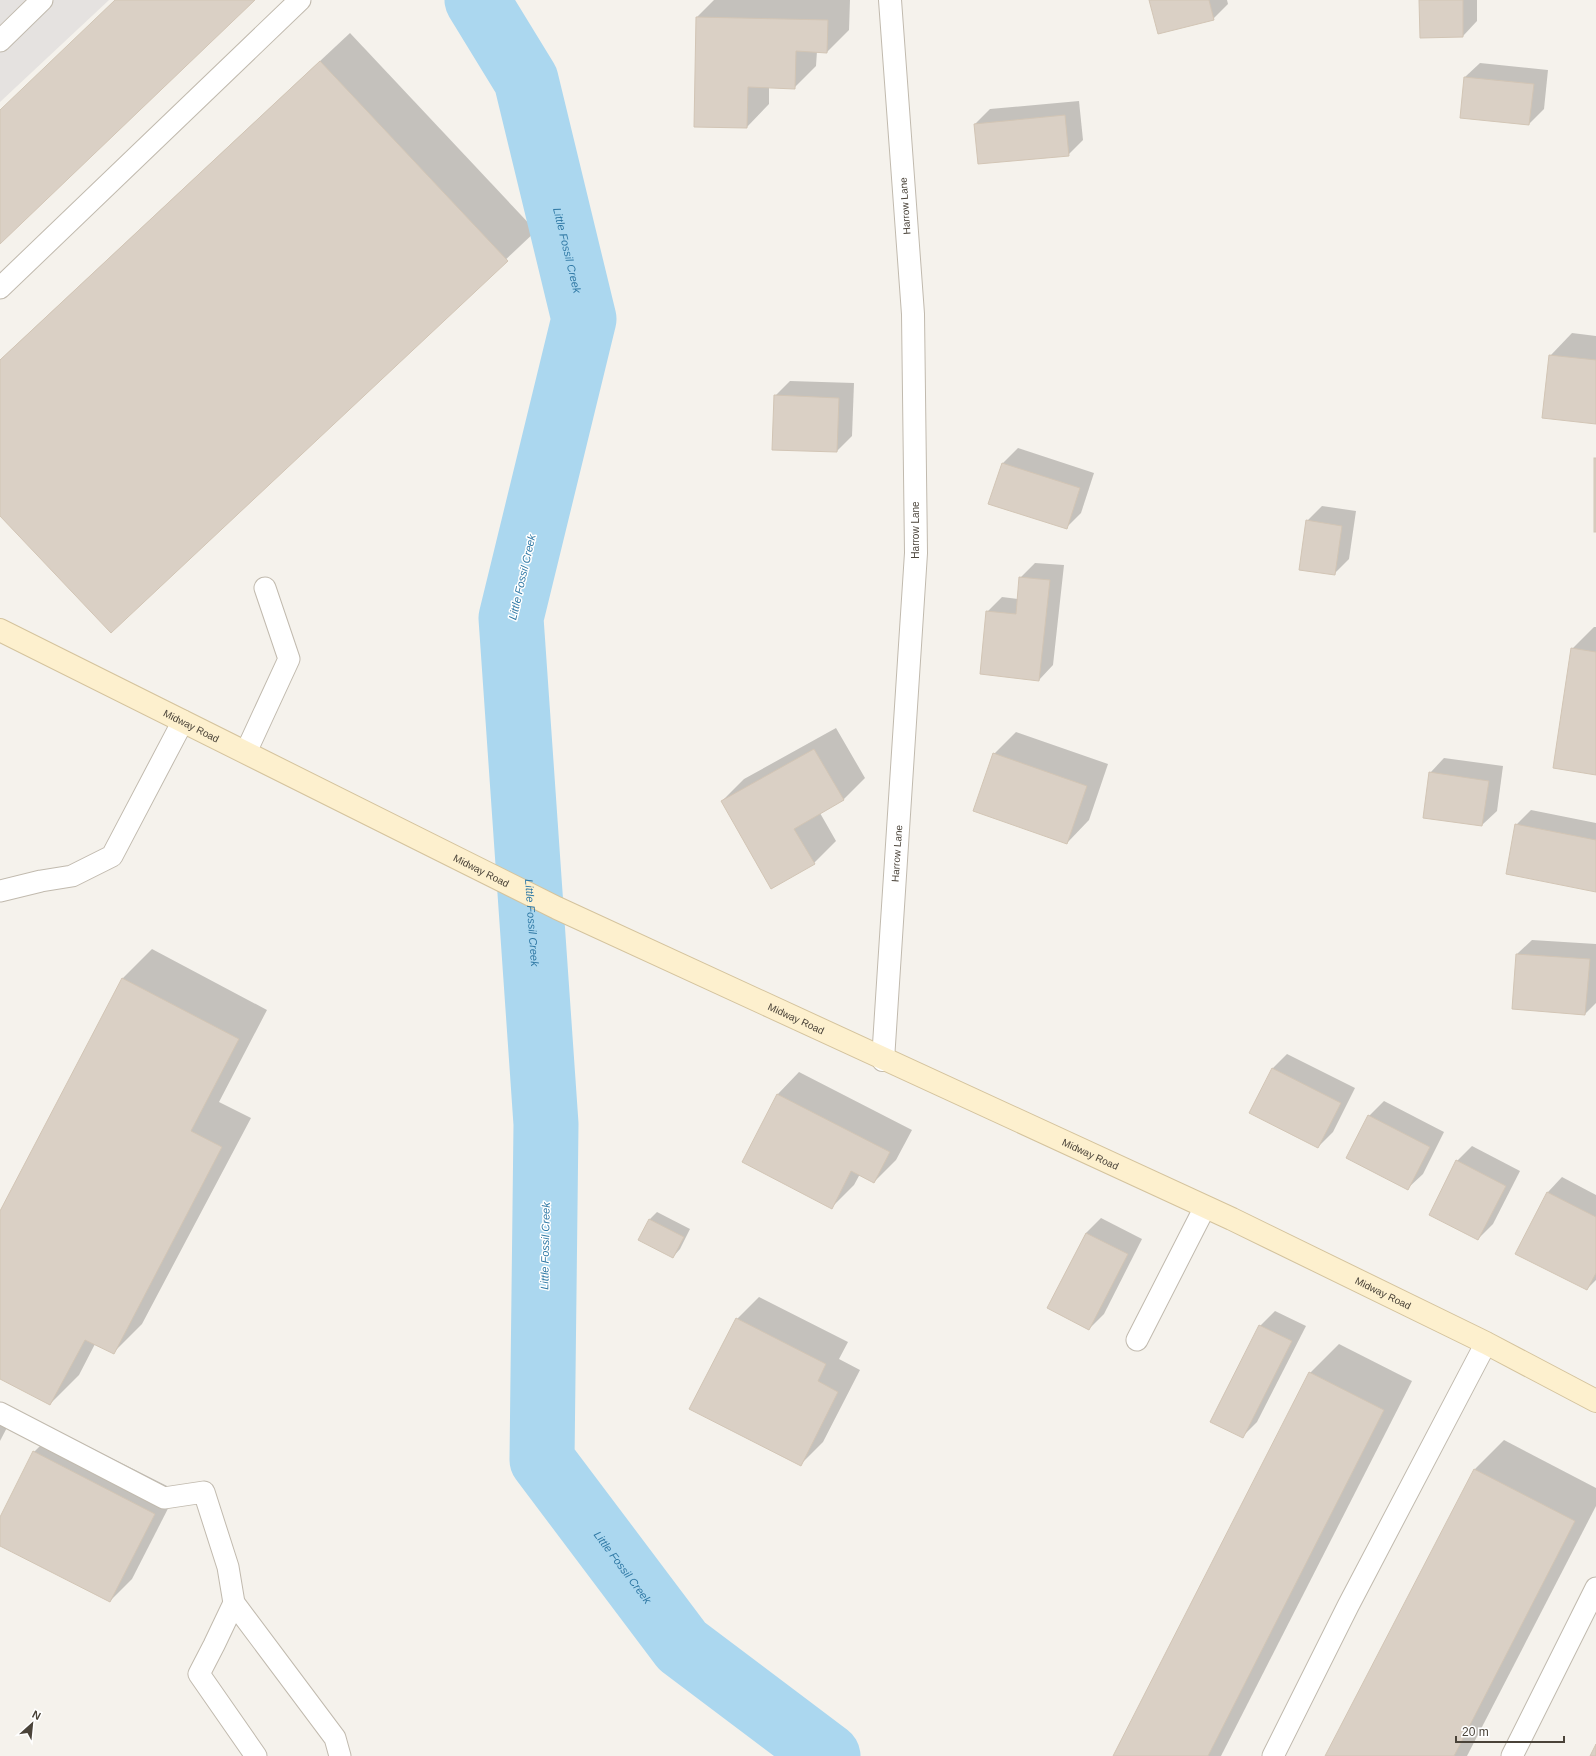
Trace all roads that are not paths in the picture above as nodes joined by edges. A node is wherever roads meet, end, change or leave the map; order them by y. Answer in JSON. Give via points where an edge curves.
{"nodes":[{"id":1,"x":42,"y":0,"type":"edge"},
{"id":2,"x":300,"y":0,"type":"edge"},
{"id":3,"x":890,"y":0,"type":"edge"},
{"id":4,"x":0,"y":41,"type":"edge"},
{"id":5,"x":0,"y":288,"type":"edge"},
{"id":6,"x":265,"y":588,"type":"dead end"},
{"id":7,"x":0,"y":630,"type":"edge"},
{"id":8,"x":183,"y":721,"type":"junction"},
{"id":9,"x":246,"y":752,"type":"junction"},
{"id":10,"x":0,"y":891,"type":"edge"},
{"id":11,"x":883,"y":1060,"type":"junction"},
{"id":12,"x":1205,"y":1207,"type":"junction"},
{"id":13,"x":1137,"y":1340,"type":"dead end"},
{"id":14,"x":1486,"y":1343,"type":"junction"},
{"id":15,"x":1596,"y":1401,"type":"edge"},
{"id":16,"x":0,"y":1413,"type":"edge"},
{"id":17,"x":1596,"y":1588,"type":"edge"},
{"id":18,"x":234,"y":1603,"type":"junction"},
{"id":19,"x":256,"y":1756,"type":"edge"},
{"id":20,"x":340,"y":1756,"type":"edge"},
{"id":21,"x":1273,"y":1756,"type":"edge"},
{"id":22,"x":1512,"y":1756,"type":"edge"}],
"edges":[{"from":1,"to":4,"type":"lane"},
{"from":2,"to":5,"type":"lane"},
{"from":3,"to":11,"type":"street","name":"Harrow Lane","via":[[913,314],[916,553]]},
{"from":6,"to":9,"type":"lane","via":[[289,659]]},
{"from":7,"to":8,"type":"main road","name":"Midway Road"},
{"from":8,"to":9,"type":"main road","name":"Midway Road"},
{"from":8,"to":10,"type":"lane","via":[[112,856],[72,876],[41,880]]},
{"from":9,"to":11,"type":"main road","name":"Midway Road","via":[[558,908]]},
{"from":11,"to":12,"type":"main road","name":"Midway Road"},
{"from":12,"to":13,"type":"lane"},
{"from":12,"to":14,"type":"main road","name":"Midway Road"},
{"from":14,"to":15,"type":"main road","name":"Midway Road"},
{"from":14,"to":21,"type":"lane"},
{"from":16,"to":18,"type":"lane","via":[[164,1498],[204,1492],[228,1567]]},
{"from":17,"to":22,"type":"lane"},
{"from":18,"to":19,"type":"lane","via":[[199,1674]]},
{"from":18,"to":20,"type":"lane","via":[[335,1738]]}]}
